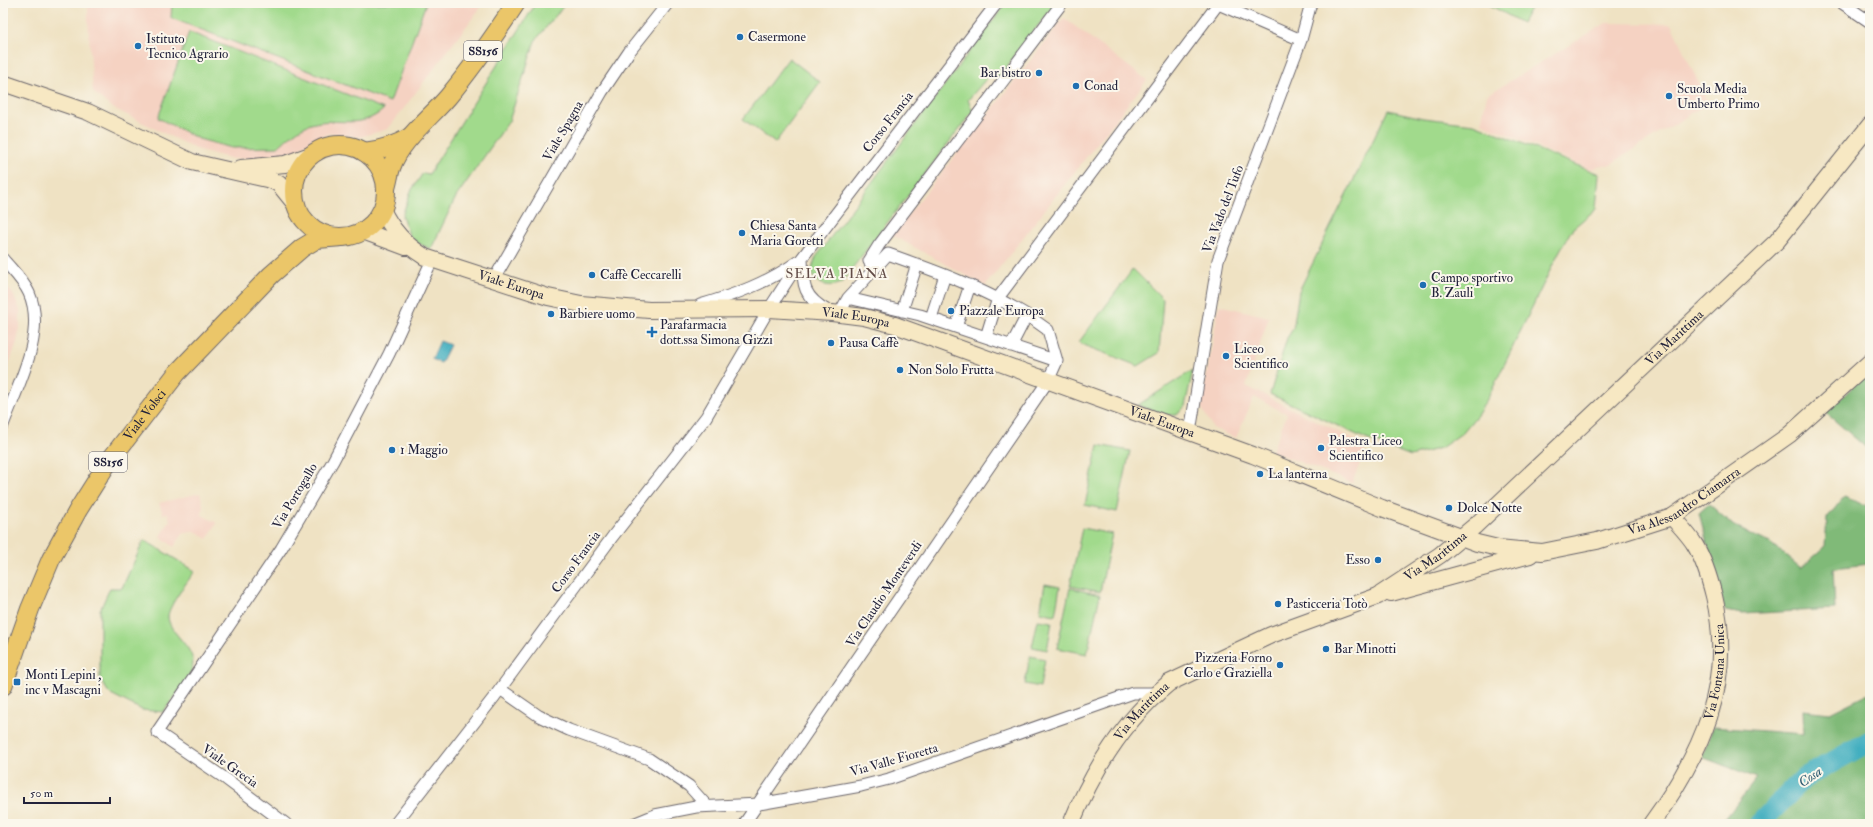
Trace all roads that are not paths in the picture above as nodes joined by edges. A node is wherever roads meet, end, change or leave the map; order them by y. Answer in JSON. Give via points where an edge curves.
{"nodes":[{"id":1,"x":516,"y":3,"type":"edge"},
{"id":2,"x":668,"y":3,"type":"edge"},
{"id":3,"x":997,"y":3,"type":"edge"},
{"id":4,"x":1062,"y":3,"type":"edge"},
{"id":5,"x":1217,"y":3,"type":"edge"},
{"id":6,"x":1311,"y":3,"type":"edge"},
{"id":7,"x":1842,"y":3,"type":"edge"},
{"id":8,"x":1870,"y":22,"type":"edge"},
{"id":9,"x":1301,"y":40,"type":"junction"},
{"id":10,"x":3,"y":83,"type":"edge"},
{"id":11,"x":19,"y":88,"type":"junction"},
{"id":12,"x":3,"y":89,"type":"edge"},
{"id":13,"x":1870,"y":125,"type":"edge"},
{"id":14,"x":412,"y":136,"type":"junction"},
{"id":15,"x":316,"y":152,"type":"junction"},
{"id":16,"x":364,"y":152,"type":"junction"},
{"id":17,"x":227,"y":169,"type":"junction"},
{"id":18,"x":386,"y":188,"type":"junction"},
{"id":19,"x":382,"y":209,"type":"junction"},
{"id":20,"x":300,"y":212,"type":"junction"},
{"id":21,"x":363,"y":231,"type":"junction"},
{"id":22,"x":342,"y":237,"type":"junction"},
{"id":23,"x":413,"y":249,"type":"junction"},
{"id":24,"x":802,"y":258,"type":"junction"},
{"id":25,"x":3,"y":259,"type":"edge"},
{"id":26,"x":432,"y":260,"type":"junction"},
{"id":27,"x":917,"y":264,"type":"junction"},
{"id":28,"x":874,"y":269,"type":"junction"},
{"id":29,"x":945,"y":274,"type":"junction"},
{"id":30,"x":271,"y":275,"type":"junction"},
{"id":31,"x":494,"y":280,"type":"junction"},
{"id":32,"x":970,"y":285,"type":"junction"},
{"id":33,"x":848,"y":298,"type":"junction"},
{"id":34,"x":998,"y":298,"type":"junction"},
{"id":35,"x":769,"y":309,"type":"junction"},
{"id":36,"x":681,"y":311,"type":"junction"},
{"id":37,"x":902,"y":311,"type":"junction"},
{"id":38,"x":836,"y":313,"type":"junction"},
{"id":39,"x":1026,"y":315,"type":"junction"},
{"id":40,"x":931,"y":318,"type":"junction"},
{"id":41,"x":956,"y":327,"type":"junction"},
{"id":42,"x":986,"y":337,"type":"junction"},
{"id":43,"x":1012,"y":346,"type":"junction"},
{"id":44,"x":1057,"y":361,"type":"junction"},
{"id":45,"x":1870,"y":362,"type":"edge"},
{"id":46,"x":1048,"y":381,"type":"junction"},
{"id":47,"x":3,"y":425,"type":"edge"},
{"id":48,"x":1190,"y":432,"type":"junction"},
{"id":49,"x":1672,"y":517,"type":"junction"},
{"id":50,"x":1462,"y":537,"type":"junction"},
{"id":51,"x":1542,"y":552,"type":"junction"},
{"id":52,"x":1378,"y":596,"type":"junction"},
{"id":53,"x":3,"y":686,"type":"edge"},
{"id":54,"x":500,"y":688,"type":"junction"},
{"id":55,"x":1156,"y":693,"type":"junction"},
{"id":56,"x":157,"y":732,"type":"joint"},
{"id":57,"x":759,"y":804,"type":"junction"},
{"id":58,"x":708,"y":806,"type":"junction"},
{"id":59,"x":286,"y":824,"type":"edge"},
{"id":60,"x":395,"y":824,"type":"edge"},
{"id":61,"x":633,"y":824,"type":"edge"},
{"id":62,"x":744,"y":824,"type":"edge"},
{"id":63,"x":1071,"y":824,"type":"edge"},
{"id":64,"x":1651,"y":824,"type":"edge"}],
"edges":[{"from":1,"to":14,"type":"main road","number":"SS156","via":[[448,97]]},
{"from":2,"to":31,"type":"street","name":"Viale Spagna","via":[[629,52],[602,92]]},
{"from":3,"to":24,"type":"street","name":"Corso Francia"},
{"from":4,"to":28,"type":"street","via":[[879,245],[869,261]]},
{"from":5,"to":9,"type":"street"},
{"from":5,"to":34,"type":"street"},
{"from":6,"to":9,"type":"street","name":"Via Vado del Tufo"},
{"from":7,"to":8,"type":"street"},
{"from":9,"to":48,"type":"street","name":"Via Vado del Tufo","via":[[1218,260]]},
{"from":10,"to":11,"type":"street"},
{"from":11,"to":12,"type":"street"},
{"from":11,"to":17,"type":"street","via":[[88,112],[192,162]]},
{"from":13,"to":50,"type":"street","name":"Via Marittima","via":[[1777,241]]},
{"from":14,"to":16,"type":"main road","name":"Viale Volsci","number":"SS156","via":[[386,148]]},
{"from":14,"to":18,"type":"main road","name":"Viale Volsci","number":"SS156","via":[[391,167]]},
{"from":15,"to":16,"type":"main road","name":"Viale Volsci","number":"SS156","via":[[327,147],[340,146]]},
{"from":15,"to":17,"type":"street","via":[[285,164]]},
{"from":15,"to":20,"type":"main road","name":"Viale Volsci","number":"SS156","via":[[301,166],[297,176],[294,190]]},
{"from":16,"to":18,"type":"main road","name":"Viale Volsci","number":"SS156","via":[[379,168]]},
{"from":17,"to":20,"type":"street","via":[[279,184]]},
{"from":18,"to":19,"type":"main road","name":"Viale Volsci","number":"SS156"},
{"from":19,"to":21,"type":"main road","name":"Viale Volsci","number":"SS156","via":[[378,218]]},
{"from":19,"to":23,"type":"street","via":[[388,222]]},
{"from":20,"to":22,"type":"main road","name":"Viale Volsci","number":"SS156","via":[[311,227],[320,233]]},
{"from":20,"to":30,"type":"main road","name":"Viale Volsci","number":"SS156","via":[[299,237]]},
{"from":21,"to":22,"type":"main road","name":"Viale Volsci","number":"SS156"},
{"from":21,"to":23,"type":"street"},
{"from":22,"to":30,"type":"main road","name":"Viale Volsci","number":"SS156","via":[[317,239],[302,248]]},
{"from":23,"to":26,"type":"street","name":"Viale Europa"},
{"from":24,"to":35,"type":"street","name":"Corso Francia"},
{"from":24,"to":36,"type":"street","via":[[783,272],[750,288]]},
{"from":24,"to":38,"type":"street","via":[[802,273],[808,296],[817,304]]},
{"from":25,"to":47,"type":"street","via":[[29,293],[35,319],[31,352]]},
{"from":26,"to":31,"type":"street","name":"Viale Europa"},
{"from":26,"to":56,"type":"street","name":"Via Portogallo","via":[[389,354],[333,461],[281,549]]},
{"from":27,"to":28,"type":"street","via":[[888,254]]},
{"from":27,"to":29,"type":"street"},
{"from":27,"to":37,"type":"street"},
{"from":28,"to":33,"type":"street"},
{"from":29,"to":32,"type":"street"},
{"from":29,"to":40,"type":"street"},
{"from":30,"to":53,"type":"main road","name":"Viale Volsci","number":"SS156","via":[[177,373],[107,464],[78,510],[52,559],[30,609]]},
{"from":31,"to":36,"type":"street","name":"Viale Europa","via":[[548,297],[581,304]]},
{"from":32,"to":34,"type":"street"},
{"from":32,"to":41,"type":"street"},
{"from":33,"to":37,"type":"street"},
{"from":33,"to":38,"type":"street"},
{"from":34,"to":39,"type":"street"},
{"from":34,"to":42,"type":"street"},
{"from":35,"to":36,"type":"street","name":"Viale Europa"},
{"from":35,"to":38,"type":"street","name":"Viale Europa"},
{"from":35,"to":54,"type":"street","name":"Corso Francia","via":[[706,417],[613,536]]},
{"from":37,"to":40,"type":"street"},
{"from":38,"to":46,"type":"street","name":"Viale Europa","via":[[895,325]]},
{"from":39,"to":43,"type":"street"},
{"from":39,"to":44,"type":"street","via":[[1048,330]]},
{"from":40,"to":41,"type":"street"},
{"from":41,"to":42,"type":"street"},
{"from":42,"to":43,"type":"street"},
{"from":43,"to":44,"type":"street"},
{"from":44,"to":46,"type":"street","name":"Via Claudio Monteverdi"},
{"from":45,"to":49,"type":"street","name":"Via Alessandro Ciamarra","via":[[1789,435]]},
{"from":46,"to":48,"type":"street","name":"Viale Europa"},
{"from":46,"to":57,"type":"street","name":"Via Claudio Monteverdi"},
{"from":48,"to":50,"type":"street","name":"Viale Europa","via":[[1253,454],[1388,510]]},
{"from":49,"to":51,"type":"street","name":"Via Alessandro Ciamarra","via":[[1597,541]]},
{"from":49,"to":64,"type":"street","name":"Via Fontana Unica","via":[[1695,546],[1711,583],[1720,621],[1721,640],[1718,682],[1706,729],[1679,783]]},
{"from":50,"to":51,"type":"street","name":"Via Alessandro Ciamarra","via":[[1498,548]]},
{"from":50,"to":52,"type":"street","name":"Via Marittima","via":[[1440,555]]},
{"from":51,"to":52,"type":"street"},
{"from":52,"to":55,"type":"street","name":"Via Marittima","via":[[1271,635],[1169,683]]},
{"from":54,"to":58,"type":"street","via":[[539,716],[569,730],[650,759],[689,786]]},
{"from":54,"to":60,"type":"street","name":"Corso Francia"},
{"from":55,"to":57,"type":"street","name":"Via Valle Fioretta","via":[[1133,694],[890,779]]},
{"from":55,"to":63,"type":"street","name":"Via Marittima","via":[[1129,722],[1108,751]]},
{"from":56,"to":59,"type":"street","name":"Viale Grecia"},
{"from":57,"to":58,"type":"street","name":"Via Valle Fioretta"},
{"from":57,"to":62,"type":"street","name":"Via Claudio Monteverdi"},
{"from":58,"to":61,"type":"street","name":"Via Valle Fioretta","via":[[656,814]]}]}
